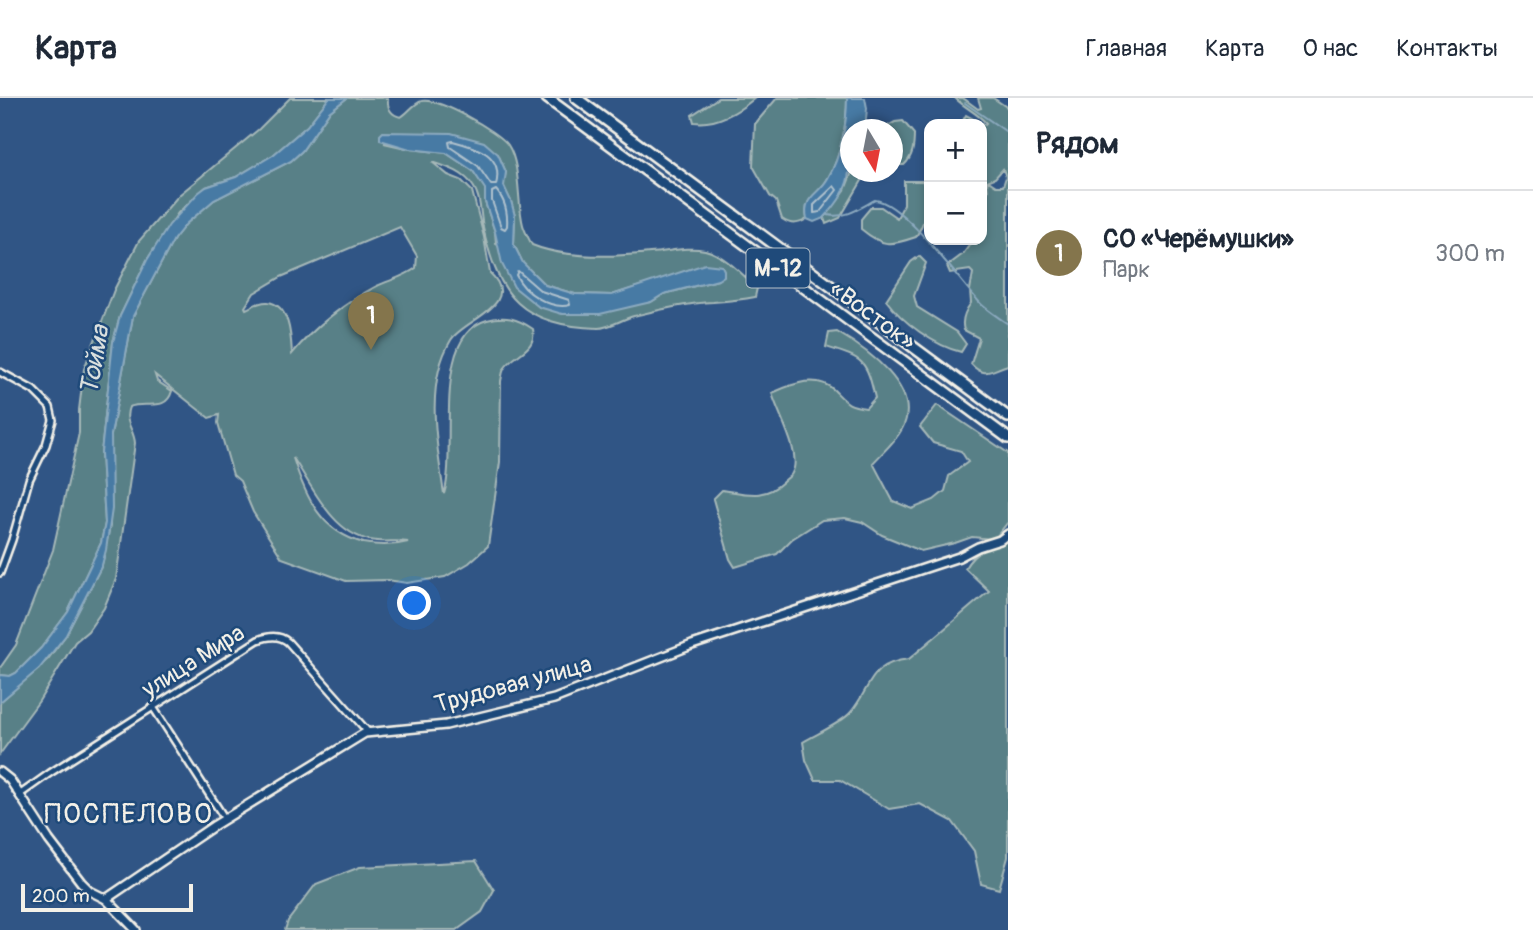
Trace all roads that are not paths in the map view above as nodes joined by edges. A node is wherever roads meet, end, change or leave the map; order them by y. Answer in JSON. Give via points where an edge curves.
{"nodes":[{"id":1,"x":548,"y":98,"type":"edge"},
{"id":2,"x":576,"y":98,"type":"edge"},
{"id":3,"x":0,"y":372,"type":"edge"},
{"id":4,"x":1008,"y":418,"type":"edge"},
{"id":5,"x":1008,"y":438,"type":"edge"},
{"id":6,"x":1008,"y":534,"type":"edge"},
{"id":7,"x":1,"y":570,"type":"edge"},
{"id":8,"x":153,"y":707,"type":"junction"},
{"id":9,"x":368,"y":732,"type":"junction"},
{"id":10,"x":0,"y":772,"type":"edge"},
{"id":11,"x":19,"y":795,"type":"junction"},
{"id":12,"x":225,"y":819,"type":"junction"},
{"id":13,"x":106,"y":899,"type":"junction"},
{"id":14,"x":136,"y":930,"type":"edge"}],
"edges":[{"from":1,"to":5,"type":"main road","name":"«Восток»","number":"М-12"},
{"from":2,"to":4,"type":"main road","name":"«Восток»","number":"М-12"},
{"from":3,"to":7,"type":"street","via":[[33,390],[50,407],[53,420]]},
{"from":6,"to":9,"type":"street","name":"Трудовая улица","via":[[959,557],[692,645],[554,699],[446,724]]},
{"from":8,"to":9,"type":"street","name":"улица Мира","via":[[258,640],[276,636],[288,642]]},
{"from":8,"to":11,"type":"street","name":"улица Мира"},
{"from":8,"to":12,"type":"street"},
{"from":9,"to":12,"type":"street","name":"Трудовая улица"},
{"from":10,"to":11,"type":"street"},
{"from":11,"to":13,"type":"street","via":[[81,882]]},
{"from":12,"to":13,"type":"street","name":"Трудовая улица"},
{"from":13,"to":14,"type":"street"}]}
